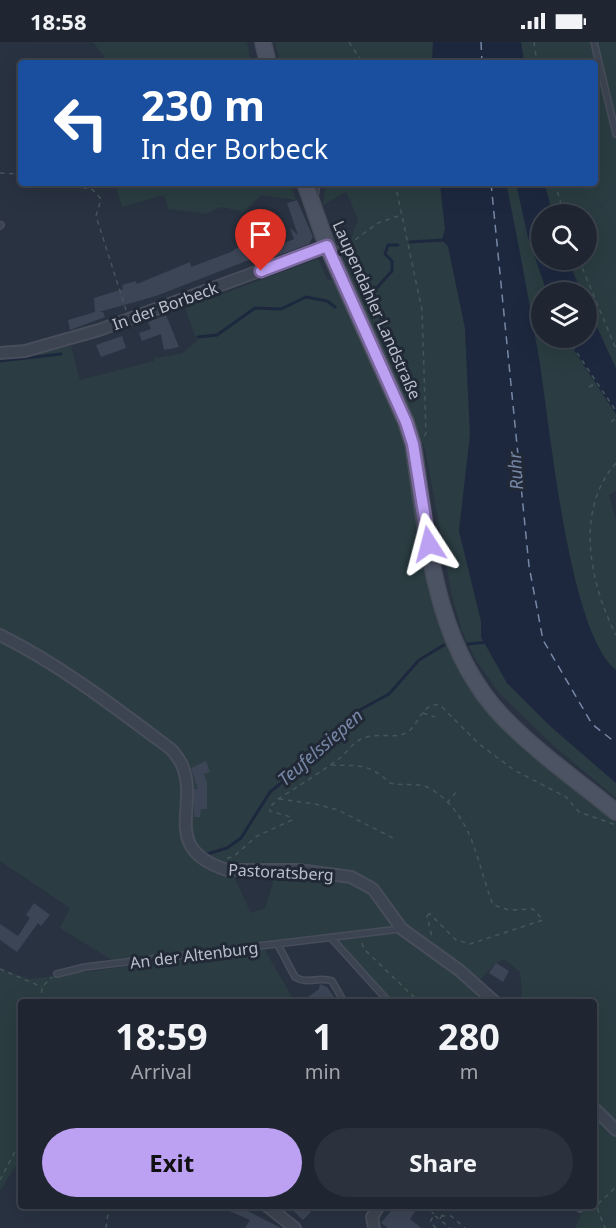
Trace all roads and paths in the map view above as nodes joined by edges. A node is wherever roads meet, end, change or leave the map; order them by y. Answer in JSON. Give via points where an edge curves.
{"nodes":[{"id":1,"x":263,"y":42,"type":"edge"},
{"id":2,"x":349,"y":42,"type":"edge"},
{"id":3,"x":534,"y":42,"type":"edge"},
{"id":4,"x":594,"y":42,"type":"edge"},
{"id":5,"x":267,"y":60,"type":"edge"},
{"id":6,"x":361,"y":60,"type":"edge"},
{"id":7,"x":537,"y":60,"type":"edge"},
{"id":8,"x":616,"y":134,"type":"edge"},
{"id":9,"x":0,"y":173,"type":"edge"},
{"id":10,"x":18,"y":174,"type":"edge"},
{"id":11,"x":77,"y":186,"type":"edge"},
{"id":12,"x":305,"y":186,"type":"edge"},
{"id":13,"x":316,"y":186,"type":"edge"},
{"id":14,"x":395,"y":186,"type":"edge"},
{"id":15,"x":556,"y":186,"type":"edge"},
{"id":16,"x":561,"y":204,"type":"edge"},
{"id":17,"x":313,"y":206,"type":"junction"},
{"id":18,"x":402,"y":215,"type":"junction"},
{"id":19,"x":334,"y":250,"type":"junction"},
{"id":20,"x":583,"y":270,"type":"edge"},
{"id":21,"x":129,"y":319,"type":"junction"},
{"id":22,"x":574,"y":348,"type":"edge"},
{"id":23,"x":616,"y":349,"type":"edge"},
{"id":24,"x":0,"y":353,"type":"edge"},
{"id":25,"x":597,"y":382,"type":"junction"},
{"id":26,"x":589,"y":387,"type":"dead end"},
{"id":27,"x":616,"y":411,"type":"edge"},
{"id":28,"x":616,"y":418,"type":"edge"},
{"id":29,"x":611,"y":422,"type":"dead end"},
{"id":30,"x":413,"y":444,"type":"junction"},
{"id":31,"x":616,"y":463,"type":"edge"},
{"id":32,"x":0,"y":635,"type":"edge"},
{"id":33,"x":616,"y":635,"type":"edge"},
{"id":34,"x":422,"y":713,"type":"junction"},
{"id":35,"x":435,"y":717,"type":"dead end"},
{"id":36,"x":329,"y":765,"type":"junction"},
{"id":37,"x":458,"y":789,"type":"dead end"},
{"id":38,"x":278,"y":799,"type":"junction"},
{"id":39,"x":447,"y":803,"type":"junction"},
{"id":40,"x":616,"y":812,"type":"edge"},
{"id":41,"x":616,"y":825,"type":"edge"},
{"id":42,"x":393,"y":838,"type":"dead end"},
{"id":43,"x":219,"y":860,"type":"dead end"},
{"id":44,"x":402,"y":929,"type":"junction"},
{"id":45,"x":360,"y":935,"type":"junction"},
{"id":46,"x":333,"y":939,"type":"junction"},
{"id":47,"x":278,"y":945,"type":"junction"},
{"id":48,"x":430,"y":947,"type":"junction"},
{"id":49,"x":0,"y":969,"type":"edge"},
{"id":50,"x":57,"y":974,"type":"joint"},
{"id":51,"x":42,"y":987,"type":"junction"},
{"id":52,"x":41,"y":999,"type":"edge"},
{"id":53,"x":342,"y":999,"type":"edge"},
{"id":54,"x":386,"y":999,"type":"edge"},
{"id":55,"x":416,"y":999,"type":"edge"},
{"id":56,"x":491,"y":999,"type":"edge"},
{"id":57,"x":597,"y":1111,"type":"edge"},
{"id":58,"x":616,"y":1130,"type":"edge"},
{"id":59,"x":18,"y":1146,"type":"edge"},
{"id":60,"x":0,"y":1180,"type":"edge"},
{"id":61,"x":616,"y":1187,"type":"edge"},
{"id":62,"x":597,"y":1205,"type":"joint"},
{"id":63,"x":109,"y":1209,"type":"edge"},
{"id":64,"x":271,"y":1209,"type":"edge"},
{"id":65,"x":377,"y":1209,"type":"edge"},
{"id":66,"x":428,"y":1209,"type":"edge"},
{"id":67,"x":440,"y":1209,"type":"edge"},
{"id":68,"x":434,"y":1215,"type":"junction"},
{"id":69,"x":441,"y":1216,"type":"junction"},
{"id":70,"x":440,"y":1220,"type":"junction"},
{"id":71,"x":434,"y":1227,"type":"edge"},
{"id":72,"x":106,"y":1228,"type":"edge"},
{"id":73,"x":295,"y":1228,"type":"edge"},
{"id":74,"x":374,"y":1228,"type":"edge"},
{"id":75,"x":450,"y":1228,"type":"edge"},
{"id":76,"x":465,"y":1228,"type":"edge"},
{"id":77,"x":605,"y":1228,"type":"edge"}],
"edges":[{"from":1,"to":5,"type":"main road"},
{"from":2,"to":6,"type":"path"},
{"from":3,"to":7,"type":"path"},
{"from":4,"to":8,"type":"lane"},
{"from":9,"to":10,"type":"path"},
{"from":11,"to":21,"type":"path","via":[[93,190],[101,199],[96,216]]},
{"from":12,"to":17,"type":"main road","name":"Laupendahler Landstraße"},
{"from":13,"to":17,"type":"lane"},
{"from":14,"to":18,"type":"path"},
{"from":15,"to":16,"type":"path"},
{"from":17,"to":19,"type":"main road","name":"Laupendahler Landstraße"},
{"from":18,"to":19,"type":"path","via":[[378,223],[354,243]]},
{"from":18,"to":30,"type":"path","via":[[422,310],[426,433],[422,441]]},
{"from":19,"to":21,"type":"street","name":"In der Borbeck"},
{"from":19,"to":30,"type":"main road","name":"Laupendahler Landstraße"},
{"from":20,"to":23,"type":"path"},
{"from":21,"to":24,"type":"street","name":"In der Borbeck","via":[[59,343]]},
{"from":22,"to":25,"type":"path"},
{"from":25,"to":26,"type":"path"},
{"from":25,"to":27,"type":"path"},
{"from":28,"to":29,"type":"path"},
{"from":30,"to":40,"type":"main road","name":"Laupendahler Landstraße","via":[[435,582],[450,635],[469,673],[518,731]]},
{"from":31,"to":33,"type":"path","via":[[597,493],[590,530],[598,590]]},
{"from":32,"to":44,"type":"street","name":"Pastoratsberg","via":[[37,653],[79,681],[172,750],[182,765],[186,782],[184,831],[196,852],[227,870],[298,870],[351,878],[373,889]]},
{"from":34,"to":35,"type":"path"},
{"from":34,"to":36,"type":"path","via":[[405,733],[380,733],[360,739]]},
{"from":34,"to":41,"type":"path","via":[[434,704],[440,705],[479,744],[514,770],[566,797],[579,812]]},
{"from":36,"to":38,"type":"path"},
{"from":36,"to":39,"type":"path","via":[[375,769],[390,783],[413,783],[430,789]]},
{"from":37,"to":39,"type":"path"},
{"from":38,"to":42,"type":"path","via":[[338,810]]},
{"from":38,"to":43,"type":"path","via":[[270,811],[292,820],[257,836],[233,857]]},
{"from":39,"to":48,"type":"path","via":[[462,817],[493,905],[509,910],[533,909],[543,920],[470,944],[456,940],[429,913]]},
{"from":44,"to":45,"type":"lane","name":"An der Altenburg"},
{"from":44,"to":48,"type":"street","name":"Pastoratsberg"},
{"from":45,"to":46,"type":"lane","name":"An der Altenburg"},
{"from":45,"to":55,"type":"path","via":[[364,949]]},
{"from":46,"to":47,"type":"lane","name":"An der Altenburg"},
{"from":46,"to":54,"type":"lane"},
{"from":47,"to":50,"type":"lane","name":"An der Altenburg","via":[[85,967]]},
{"from":47,"to":53,"type":"lane","via":[[295,977],[306,982],[332,981]]},
{"from":48,"to":56,"type":"street","name":"Pastoratsberg"},
{"from":49,"to":51,"type":"path"},
{"from":50,"to":51,"type":"path"},
{"from":51,"to":52,"type":"path"},
{"from":57,"to":58,"type":"street"},
{"from":59,"to":60,"type":"path"},
{"from":61,"to":62,"type":"path"},
{"from":62,"to":77,"type":"path"},
{"from":63,"to":72,"type":"path"},
{"from":64,"to":73,"type":"street"},
{"from":65,"to":74,"type":"street","via":[[372,1217]]},
{"from":66,"to":68,"type":"path"},
{"from":67,"to":69,"type":"path"},
{"from":68,"to":70,"type":"path"},
{"from":68,"to":71,"type":"path","via":[[430,1222]]},
{"from":69,"to":70,"type":"path"},
{"from":69,"to":76,"type":"path","via":[[452,1216]]},
{"from":70,"to":75,"type":"path"}]}
